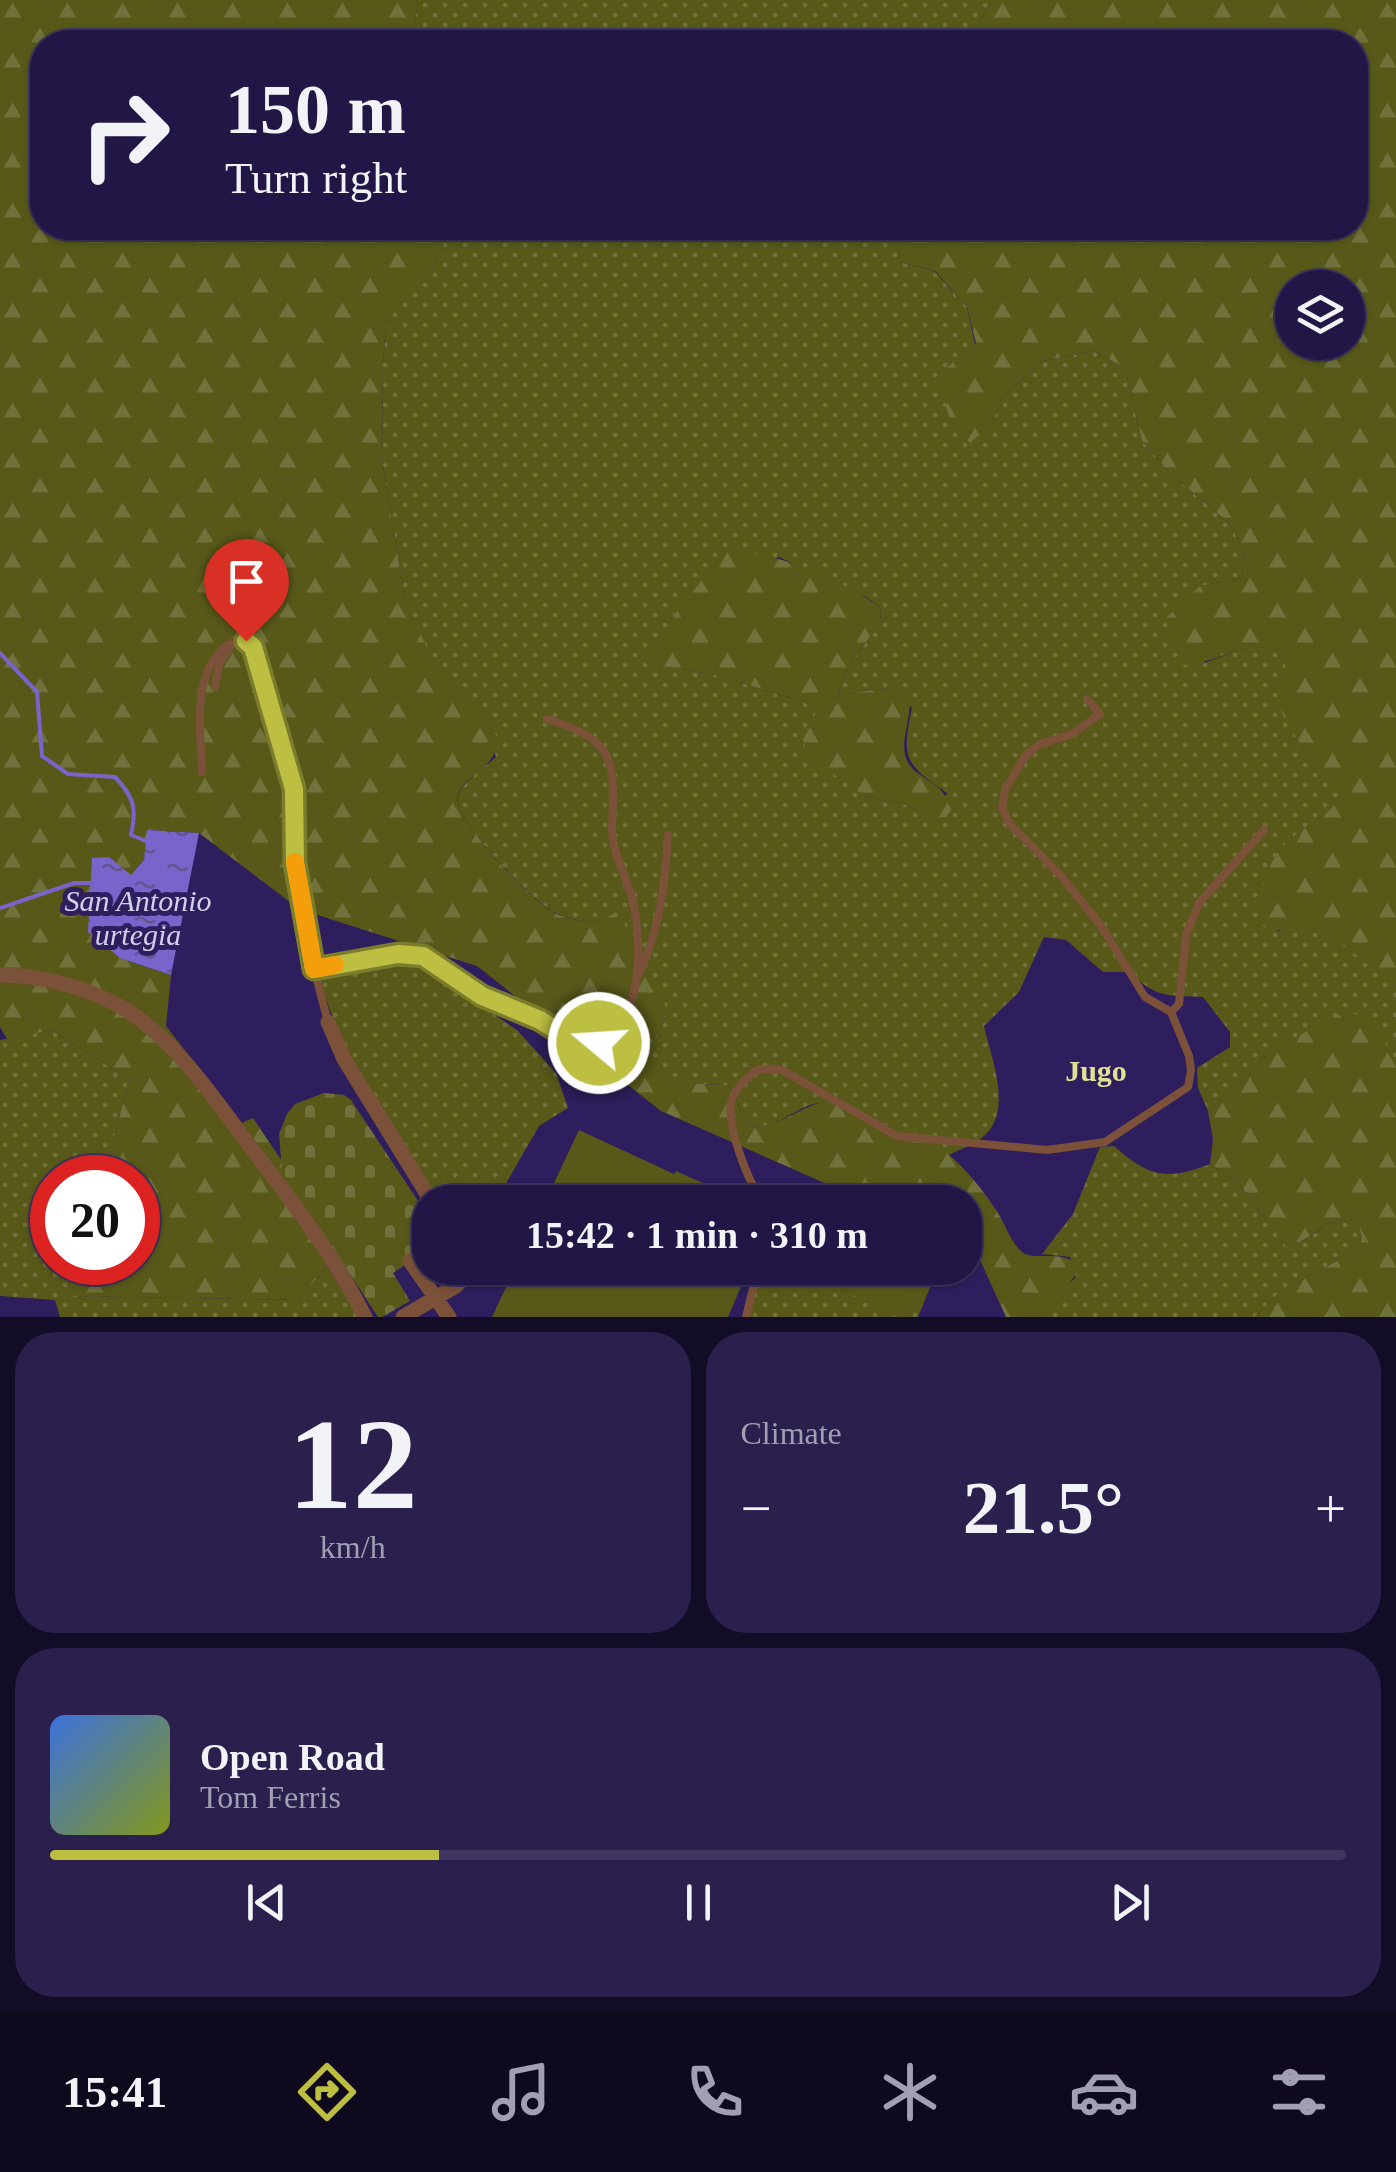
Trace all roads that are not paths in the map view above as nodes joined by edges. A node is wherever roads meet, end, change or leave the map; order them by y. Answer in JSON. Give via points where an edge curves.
{"nodes":[{"id":1,"x":234,"y":640,"type":"junction"},
{"id":2,"x":215,"y":687,"type":"dead end"},
{"id":3,"x":1088,"y":699,"type":"dead end"},
{"id":4,"x":547,"y":720,"type":"dead end"},
{"id":5,"x":202,"y":772,"type":"dead end"},
{"id":6,"x":1264,"y":830,"type":"dead end"},
{"id":7,"x":668,"y":835,"type":"dead end"},
{"id":8,"x":314,"y":969,"type":"junction"},
{"id":9,"x":0,"y":974,"type":"edge"},
{"id":10,"x":638,"y":978,"type":"junction"},
{"id":11,"x":1172,"y":1012,"type":"junction"},
{"id":12,"x":328,"y":1022,"type":"joint"},
{"id":13,"x":422,"y":1185,"type":"edge"},
{"id":14,"x":751,"y":1185,"type":"edge"},
{"id":15,"x":410,"y":1262,"type":"dead end"},
{"id":16,"x":457,"y":1285,"type":"edge"},
{"id":17,"x":754,"y":1285,"type":"edge"},
{"id":18,"x":436,"y":1299,"type":"junction"},
{"id":19,"x":365,"y":1317,"type":"edge"},
{"id":20,"x":403,"y":1317,"type":"edge"},
{"id":21,"x":449,"y":1317,"type":"edge"},
{"id":22,"x":746,"y":1317,"type":"edge"}],
"edges":[{"from":1,"to":2,"type":"lane"},
{"from":1,"to":5,"type":"lane","via":[[203,676]]},
{"from":1,"to":8,"type":"lane","via":[[253,647],[294,789],[295,863]]},
{"from":3,"to":11,"type":"lane","via":[[1100,714],[1026,755],[1002,808],[1102,926],[1145,997]]},
{"from":4,"to":10,"type":"lane","via":[[572,727],[608,753],[614,769],[611,834],[636,916]]},
{"from":6,"to":11,"type":"lane","via":[[1199,903]]},
{"from":7,"to":10,"type":"lane","via":[[665,894]]},
{"from":8,"to":10,"type":"lane","via":[[423,956],[482,996],[588,1044],[614,1031]]},
{"from":8,"to":12,"type":"lane"},
{"from":9,"to":19,"type":"street","via":[[66,984],[110,1002],[171,1047],[292,1202]]},
{"from":11,"to":14,"type":"lane","via":[[1192,1070],[1188,1087],[1105,1142],[1090,1145],[1047,1150],[897,1136],[782,1070],[758,1069],[731,1108]]},
{"from":12,"to":13,"type":"street"},
{"from":15,"to":18,"type":"street"},
{"from":16,"to":18,"type":"street"},
{"from":17,"to":22,"type":"lane"},
{"from":18,"to":20,"type":"street"},
{"from":18,"to":21,"type":"street"}]}
